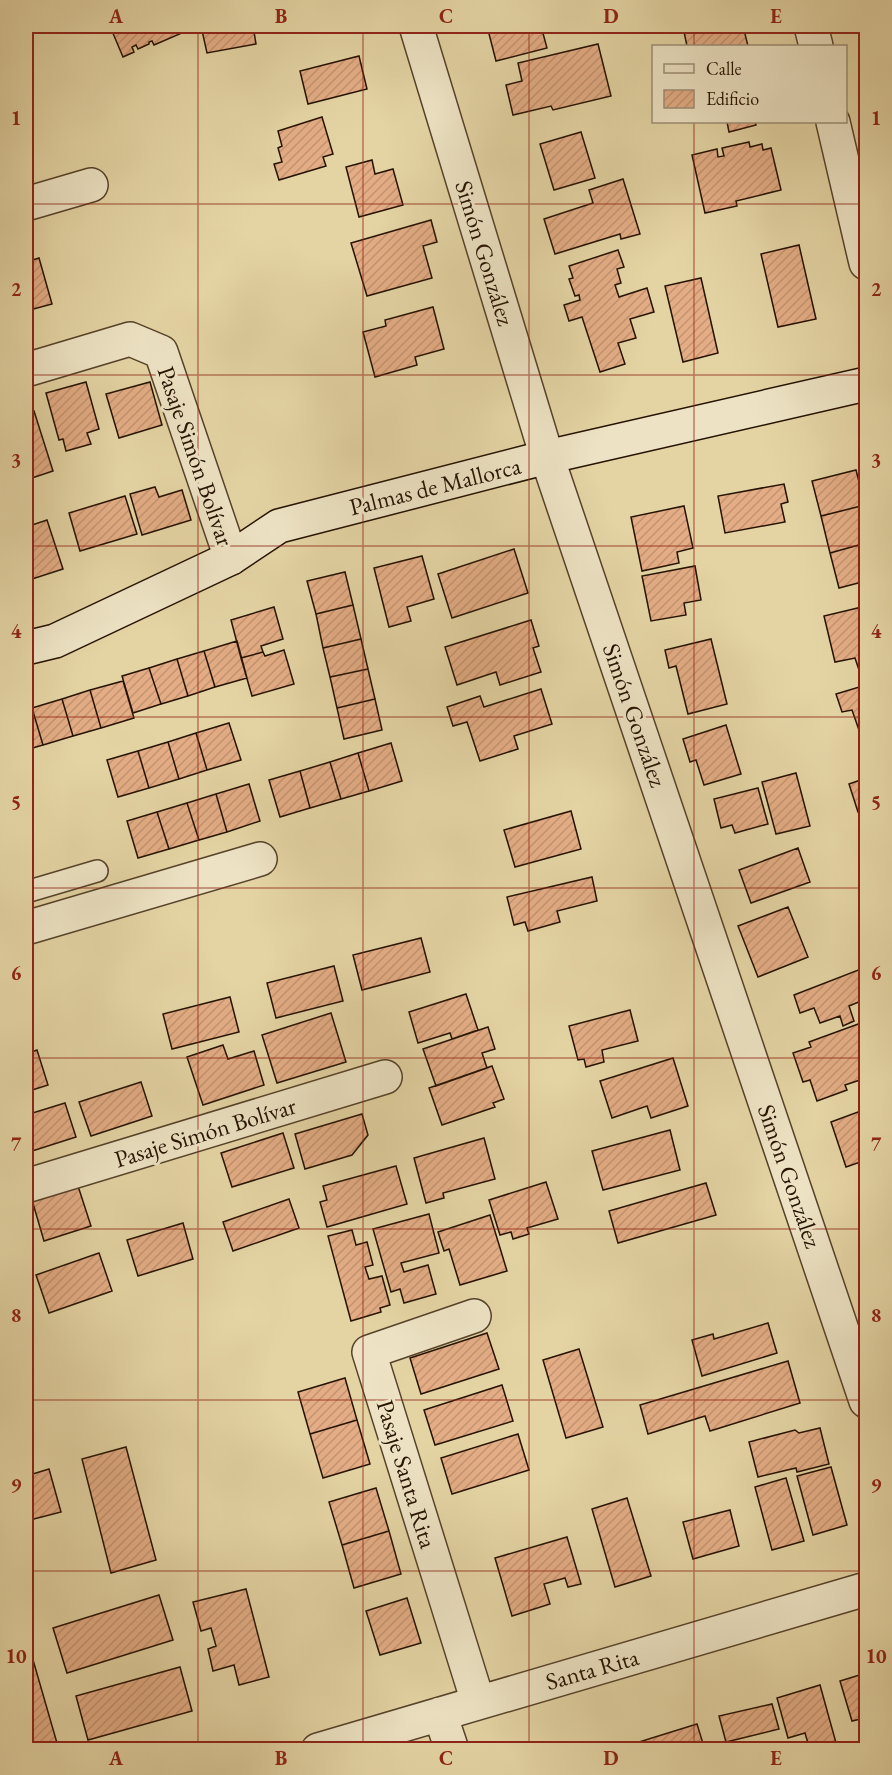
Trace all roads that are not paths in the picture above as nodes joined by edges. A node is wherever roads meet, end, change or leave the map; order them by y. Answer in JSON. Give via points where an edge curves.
{"nodes":[{"id":1,"x":416,"y":26,"type":"edge"},
{"id":2,"x":811,"y":26,"type":"edge"},
{"id":3,"x":816,"y":45,"type":"edge"},
{"id":4,"x":833,"y":123,"type":"edge"},
{"id":5,"x":91,"y":185,"type":"dead end"},
{"id":6,"x":26,"y":204,"type":"edge"},
{"id":7,"x":867,"y":263,"type":"edge"},
{"id":8,"x":26,"y":370,"type":"edge"},
{"id":9,"x":867,"y":384,"type":"edge"},
{"id":10,"x":547,"y":457,"type":"junction"},
{"id":11,"x":231,"y":558,"type":"junction"},
{"id":12,"x":26,"y":648,"type":"edge"},
{"id":13,"x":260,"y":859,"type":"dead end"},
{"id":14,"x":97,"y":871,"type":"dead end"},
{"id":15,"x":26,"y":892,"type":"edge"},
{"id":16,"x":26,"y":928,"type":"edge"},
{"id":17,"x":385,"y":1077,"type":"dead end"},
{"id":18,"x":26,"y":1186,"type":"edge"},
{"id":19,"x":474,"y":1316,"type":"dead end"},
{"id":20,"x":867,"y":1401,"type":"edge"},
{"id":21,"x":867,"y":1589,"type":"edge"},
{"id":22,"x":478,"y":1702,"type":"junction"},
{"id":23,"x":440,"y":1714,"type":"junction"},
{"id":24,"x":318,"y":1749,"type":"edge"},
{"id":25,"x":452,"y":1749,"type":"edge"}],
"edges":[{"from":1,"to":10,"type":"street","name":"Simón González"},
{"from":2,"to":3,"type":"street"},
{"from":4,"to":7,"type":"street"},
{"from":5,"to":6,"type":"street"},
{"from":8,"to":11,"type":"street","name":"Pasaje Simón Bolívar","via":[[130,339],[160,352]]},
{"from":9,"to":10,"type":"street","name":"Palmas de Mallorca"},
{"from":10,"to":11,"type":"street","name":"Palmas de Mallorca","via":[[279,526]]},
{"from":10,"to":20,"type":"street","name":"Simón González"},
{"from":11,"to":12,"type":"street","name":"Palmas de Mallorca","via":[[55,641]]},
{"from":13,"to":16,"type":"street"},
{"from":14,"to":15,"type":"lane"},
{"from":17,"to":18,"type":"street","name":"Pasaje Simón Bolívar"},
{"from":19,"to":22,"type":"street","name":"Pasaje Santa Rita","via":[[369,1352]]},
{"from":21,"to":22,"type":"street","name":"Santa Rita"},
{"from":22,"to":23,"type":"street","name":"Santa Rita"},
{"from":23,"to":24,"type":"street","name":"Santa Rita"},
{"from":23,"to":25,"type":"street"}]}
